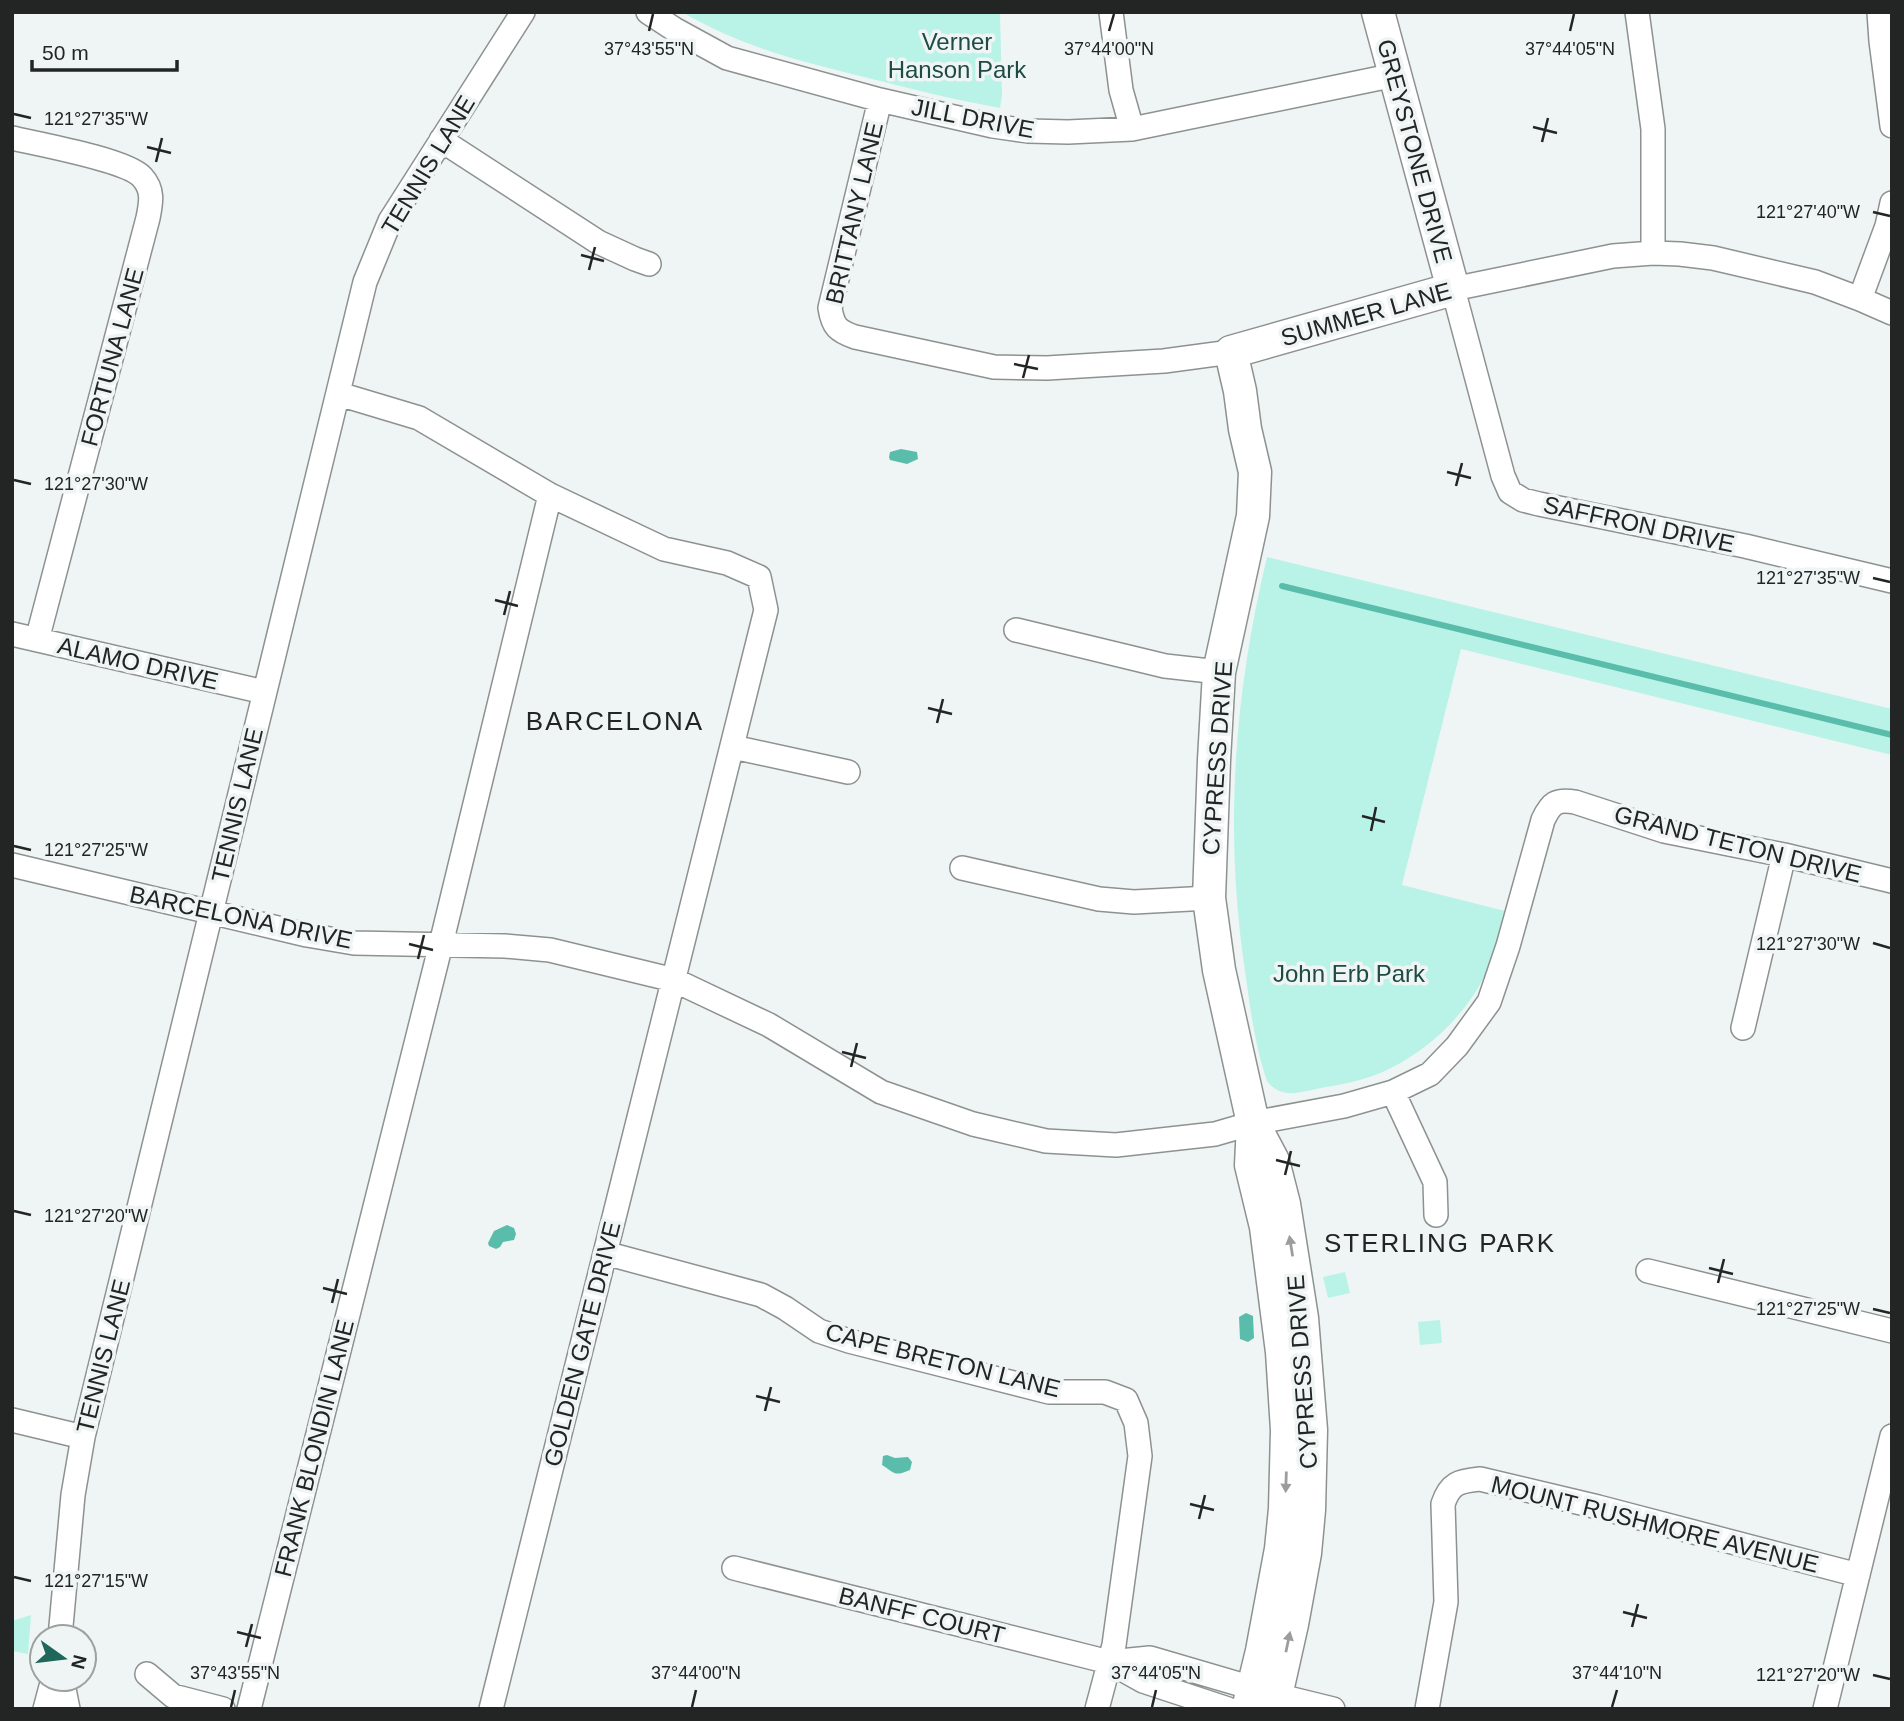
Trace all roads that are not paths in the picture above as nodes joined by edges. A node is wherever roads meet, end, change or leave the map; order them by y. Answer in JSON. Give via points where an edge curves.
{"nodes":[{"id":1,"x":523,"y":12,"type":"edge"},
{"id":2,"x":648,"y":12,"type":"edge"},
{"id":3,"x":1111,"y":12,"type":"edge"},
{"id":4,"x":1378,"y":12,"type":"edge"},
{"id":5,"x":1637,"y":12,"type":"edge"},
{"id":6,"x":1880,"y":12,"type":"edge"},
{"id":7,"x":1395,"y":75,"type":"junction"},
{"id":8,"x":880,"y":100,"type":"junction"},
{"id":9,"x":1892,"y":126,"type":"edge"},
{"id":10,"x":1132,"y":129,"type":"junction"},
{"id":11,"x":12,"y":138,"type":"edge"},
{"id":12,"x":441,"y":140,"type":"junction"},
{"id":13,"x":1892,"y":203,"type":"edge"},
{"id":14,"x":1653,"y":253,"type":"junction"},
{"id":15,"x":649,"y":264,"type":"dead end"},
{"id":16,"x":1453,"y":289,"type":"junction"},
{"id":17,"x":1860,"y":299,"type":"junction"},
{"id":18,"x":1892,"y":313,"type":"edge"},
{"id":19,"x":836,"y":327,"type":"joint"},
{"id":20,"x":1231,"y":352,"type":"junction"},
{"id":21,"x":339,"y":394,"type":"junction"},
{"id":22,"x":1510,"y":492,"type":"joint"},
{"id":23,"x":551,"y":495,"type":"junction"},
{"id":24,"x":1892,"y":581,"type":"edge"},
{"id":25,"x":1016,"y":630,"type":"dead end"},
{"id":26,"x":12,"y":634,"type":"edge"},
{"id":27,"x":37,"y":640,"type":"junction"},
{"id":28,"x":1219,"y":672,"type":"junction"},
{"id":29,"x":264,"y":692,"type":"junction"},
{"id":30,"x":733,"y":747,"type":"junction"},
{"id":31,"x":848,"y":772,"type":"dead end"},
{"id":32,"x":1548,"y":810,"type":"joint"},
{"id":33,"x":1784,"y":855,"type":"junction"},
{"id":34,"x":12,"y":865,"type":"edge"},
{"id":35,"x":962,"y":868,"type":"dead end"},
{"id":36,"x":1892,"y":881,"type":"edge"},
{"id":37,"x":1209,"y":898,"type":"junction"},
{"id":38,"x":211,"y":914,"type":"junction"},
{"id":39,"x":441,"y":944,"type":"junction"},
{"id":40,"x":674,"y":980,"type":"junction"},
{"id":41,"x":1743,"y":1028,"type":"dead end"},
{"id":42,"x":1393,"y":1092,"type":"junction"},
{"id":43,"x":1253,"y":1122,"type":"junction"},
{"id":44,"x":1436,"y":1214,"type":"dead end"},
{"id":45,"x":605,"y":1252,"type":"junction"},
{"id":46,"x":1648,"y":1271,"type":"dead end"},
{"id":47,"x":1892,"y":1331,"type":"edge"},
{"id":48,"x":12,"y":1420,"type":"edge"},
{"id":49,"x":1892,"y":1436,"type":"edge"},
{"id":50,"x":83,"y":1437,"type":"junction"},
{"id":51,"x":734,"y":1568,"type":"dead end"},
{"id":52,"x":1858,"y":1575,"type":"junction"},
{"id":53,"x":61,"y":1623,"type":"edge"},
{"id":54,"x":1109,"y":1662,"type":"junction"},
{"id":55,"x":147,"y":1674,"type":"dead end"},
{"id":56,"x":1263,"y":1700,"type":"edge"},
{"id":57,"x":223,"y":1709,"type":"edge"},
{"id":58,"x":249,"y":1709,"type":"edge"},
{"id":59,"x":491,"y":1709,"type":"edge"},
{"id":60,"x":1097,"y":1709,"type":"edge"},
{"id":61,"x":1228,"y":1709,"type":"edge"},
{"id":62,"x":1333,"y":1709,"type":"edge"},
{"id":63,"x":1427,"y":1709,"type":"edge"},
{"id":64,"x":1825,"y":1709,"type":"edge"}],
"edges":[{"from":1,"to":12,"type":"street","name":"TENNIS LANE"},
{"from":2,"to":8,"type":"street","name":"JILL DRIVE","via":[[726,58]]},
{"from":3,"to":10,"type":"street","via":[[1121,90]]},
{"from":4,"to":7,"type":"street","name":"GREYSTONE DRIVE"},
{"from":5,"to":14,"type":"street","via":[[1653,129]]},
{"from":6,"to":9,"type":"street"},
{"from":7,"to":10,"type":"street","name":"JILL DRIVE"},
{"from":7,"to":16,"type":"street","name":"GREYSTONE DRIVE"},
{"from":8,"to":10,"type":"street","name":"JILL DRIVE","via":[[1028,131]]},
{"from":8,"to":19,"type":"street","name":"BRITTANY LANE","via":[[830,308]]},
{"from":11,"to":27,"type":"street","name":"FORTUNA LANE","via":[[131,169],[143,178],[152,195]]},
{"from":12,"to":15,"type":"street","via":[[598,242]]},
{"from":12,"to":21,"type":"street","name":"TENNIS LANE","via":[[390,221],[365,282]]},
{"from":13,"to":17,"type":"street"},
{"from":14,"to":16,"type":"street","name":"SUMMER LANE","via":[[1613,256]]},
{"from":14,"to":17,"type":"street","name":"SUMMER LANE","via":[[1713,258],[1815,282]]},
{"from":16,"to":20,"type":"street","name":"SUMMER LANE"},
{"from":16,"to":22,"type":"street","name":"GREYSTONE DRIVE"},
{"from":17,"to":18,"type":"street","name":"SUMMER LANE"},
{"from":19,"to":20,"type":"street","name":"SUMMER LANE","via":[[855,337],[994,367],[1164,361]]},
{"from":20,"to":28,"type":"street","name":"CYPRESS DRIVE","via":[[1255,472],[1253,516]]},
{"from":21,"to":23,"type":"street","via":[[419,418]]},
{"from":21,"to":29,"type":"street","name":"TENNIS LANE"},
{"from":22,"to":24,"type":"street","name":"SAFFRON DRIVE","via":[[1539,504]]},
{"from":23,"to":30,"type":"street","name":"GOLDEN GATE DRIVE","via":[[664,549],[727,563],[759,577],[766,610]]},
{"from":23,"to":39,"type":"street","name":"FRANK BLONDIN LANE"},
{"from":25,"to":28,"type":"street","via":[[1165,666]]},
{"from":26,"to":27,"type":"street","name":"ALAMO DRIVE"},
{"from":27,"to":29,"type":"street","name":"ALAMO DRIVE"},
{"from":28,"to":37,"type":"street","name":"CYPRESS DRIVE"},
{"from":29,"to":38,"type":"street","name":"TENNIS LANE"},
{"from":30,"to":31,"type":"street"},
{"from":30,"to":40,"type":"street","name":"GOLDEN GATE DRIVE"},
{"from":32,"to":33,"type":"street","name":"GRAND TETON DRIVE","via":[[1563,800],[1575,802],[1664,831]]},
{"from":32,"to":42,"type":"street","name":"BARCELONA DRIVE","via":[[1489,1002],[1430,1074]]},
{"from":33,"to":36,"type":"street","name":"GRAND TETON DRIVE"},
{"from":33,"to":41,"type":"street"},
{"from":34,"to":38,"type":"street","name":"BARCELONA DRIVE"},
{"from":35,"to":37,"type":"street","via":[[1099,898],[1134,902]]},
{"from":37,"to":43,"type":"street","name":"CYPRESS DRIVE","via":[[1219,970]]},
{"from":38,"to":39,"type":"street","name":"BARCELONA DRIVE","via":[[354,943]]},
{"from":38,"to":50,"type":"street","name":"TENNIS LANE"},
{"from":39,"to":40,"type":"street","name":"BARCELONA DRIVE","via":[[550,950]]},
{"from":39,"to":58,"type":"street","name":"FRANK BLONDIN LANE"},
{"from":40,"to":43,"type":"street","name":"BARCELONA DRIVE","via":[[769,1025],[881,1092],[973,1124],[1046,1141],[1116,1145],[1215,1134]]},
{"from":40,"to":45,"type":"street","name":"GOLDEN GATE DRIVE"},
{"from":42,"to":43,"type":"street","name":"BARCELONA DRIVE","via":[[1345,1106]]},
{"from":42,"to":44,"type":"street","via":[[1435,1182]]},
{"from":43,"to":56,"type":"street","name":"CYPRESS DRIVE","via":[[1273,1161],[1284,1204],[1302,1318],[1311,1430],[1305,1553],[1292,1624]]},
{"from":45,"to":54,"type":"street","name":"CAPE BRETON LANE","via":[[761,1295],[820,1331],[849,1341],[1049,1392],[1105,1392],[1126,1400],[1136,1423],[1140,1456]]},
{"from":45,"to":59,"type":"street","name":"GOLDEN GATE DRIVE"},
{"from":46,"to":47,"type":"street"},
{"from":48,"to":50,"type":"street"},
{"from":49,"to":52,"type":"street"},
{"from":50,"to":53,"type":"street","name":"TENNIS LANE"},
{"from":51,"to":54,"type":"street","name":"BANFF COURT"},
{"from":52,"to":63,"type":"street","name":"MOUNT RUSHMORE AVENUE","via":[[1598,1507],[1480,1479],[1462,1481],[1447,1492],[1443,1504],[1446,1602]]},
{"from":52,"to":64,"type":"street"},
{"from":54,"to":56,"type":"street","via":[[1150,1658]]},
{"from":54,"to":60,"type":"street"},
{"from":54,"to":61,"type":"street","via":[[1143,1681]]},
{"from":55,"to":57,"type":"street","via":[[173,1696]]},
{"from":56,"to":62,"type":"street"}]}
